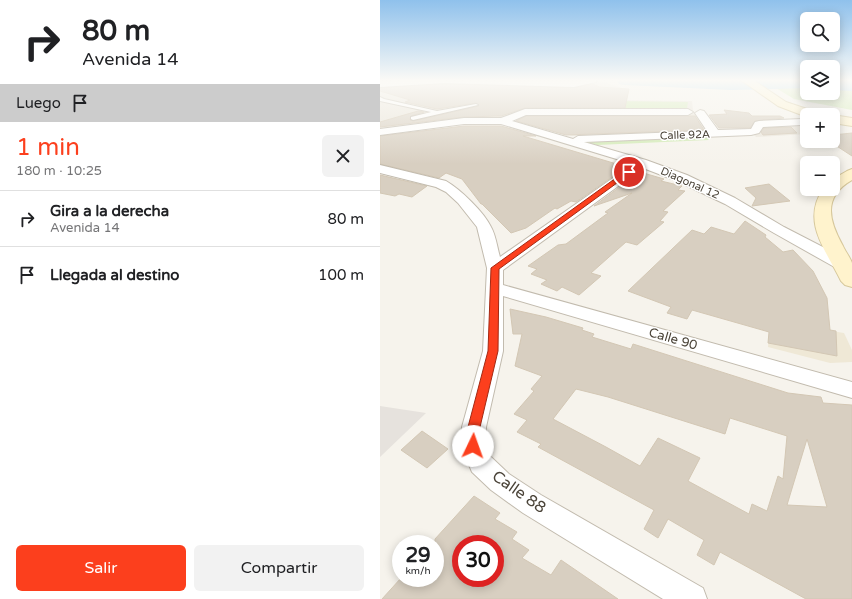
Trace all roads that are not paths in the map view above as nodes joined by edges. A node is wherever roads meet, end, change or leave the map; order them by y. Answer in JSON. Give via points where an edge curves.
{"nodes":[{"id":1,"x":421,"y":108,"type":"edge"},
{"id":2,"x":460,"y":108,"type":"edge"},
{"id":3,"x":437,"y":112,"type":"junction"},
{"id":4,"x":688,"y":112,"type":"dead end"},
{"id":5,"x":700,"y":113,"type":"dead end"},
{"id":6,"x":413,"y":118,"type":"dead end"},
{"id":7,"x":840,"y":120,"type":"edge"},
{"id":8,"x":502,"y":121,"type":"junction"},
{"id":9,"x":800,"y":122,"type":"edge"},
{"id":10,"x":852,"y":122,"type":"edge"},
{"id":11,"x":380,"y":132,"type":"edge"},
{"id":12,"x":715,"y":134,"type":"junction"},
{"id":13,"x":565,"y":140,"type":"junction"},
{"id":14,"x":642,"y":163,"type":"junction"},
{"id":15,"x":380,"y":169,"type":"edge"},
{"id":16,"x":852,"y":174,"type":"edge"},
{"id":17,"x":840,"y":181,"type":"edge"},
{"id":18,"x":826,"y":196,"type":"edge"},
{"id":19,"x":848,"y":273,"type":"edge"},
{"id":20,"x":495,"y":278,"type":"junction"},
{"id":21,"x":852,"y":390,"type":"edge"},
{"id":22,"x":692,"y":599,"type":"edge"}],
"edges":[{"from":1,"to":3,"type":"lane"},
{"from":2,"to":3,"type":"lane"},
{"from":3,"to":6,"type":"lane"},
{"from":4,"to":8,"type":"street","via":[[525,112]]},
{"from":5,"to":12,"type":"street"},
{"from":7,"to":10,"type":"main road"},
{"from":8,"to":11,"type":"street","via":[[464,121]]},
{"from":8,"to":13,"type":"street","name":"Diagonal 12"},
{"from":9,"to":12,"type":"street","name":"Calle 92A","via":[[757,120],[755,131]]},
{"from":12,"to":13,"type":"street","name":"Calle 92A"},
{"from":13,"to":14,"type":"street","name":"Diagonal 12"},
{"from":14,"to":19,"type":"street","name":"Diagonal 12","via":[[682,178],[730,201]]},
{"from":14,"to":20,"type":"street"},
{"from":15,"to":20,"type":"street","name":"Calle 88","via":[[441,184],[463,200],[484,227]]},
{"from":16,"to":17,"type":"main road"},
{"from":18,"to":19,"type":"main road","via":[[822,207],[822,219]]},
{"from":20,"to":21,"type":"street","name":"Calle 90"},
{"from":20,"to":22,"type":"street","name":"Calle 88","via":[[493,351],[474,427],[473,446],[481,464],[500,482],[532,504]]}]}
